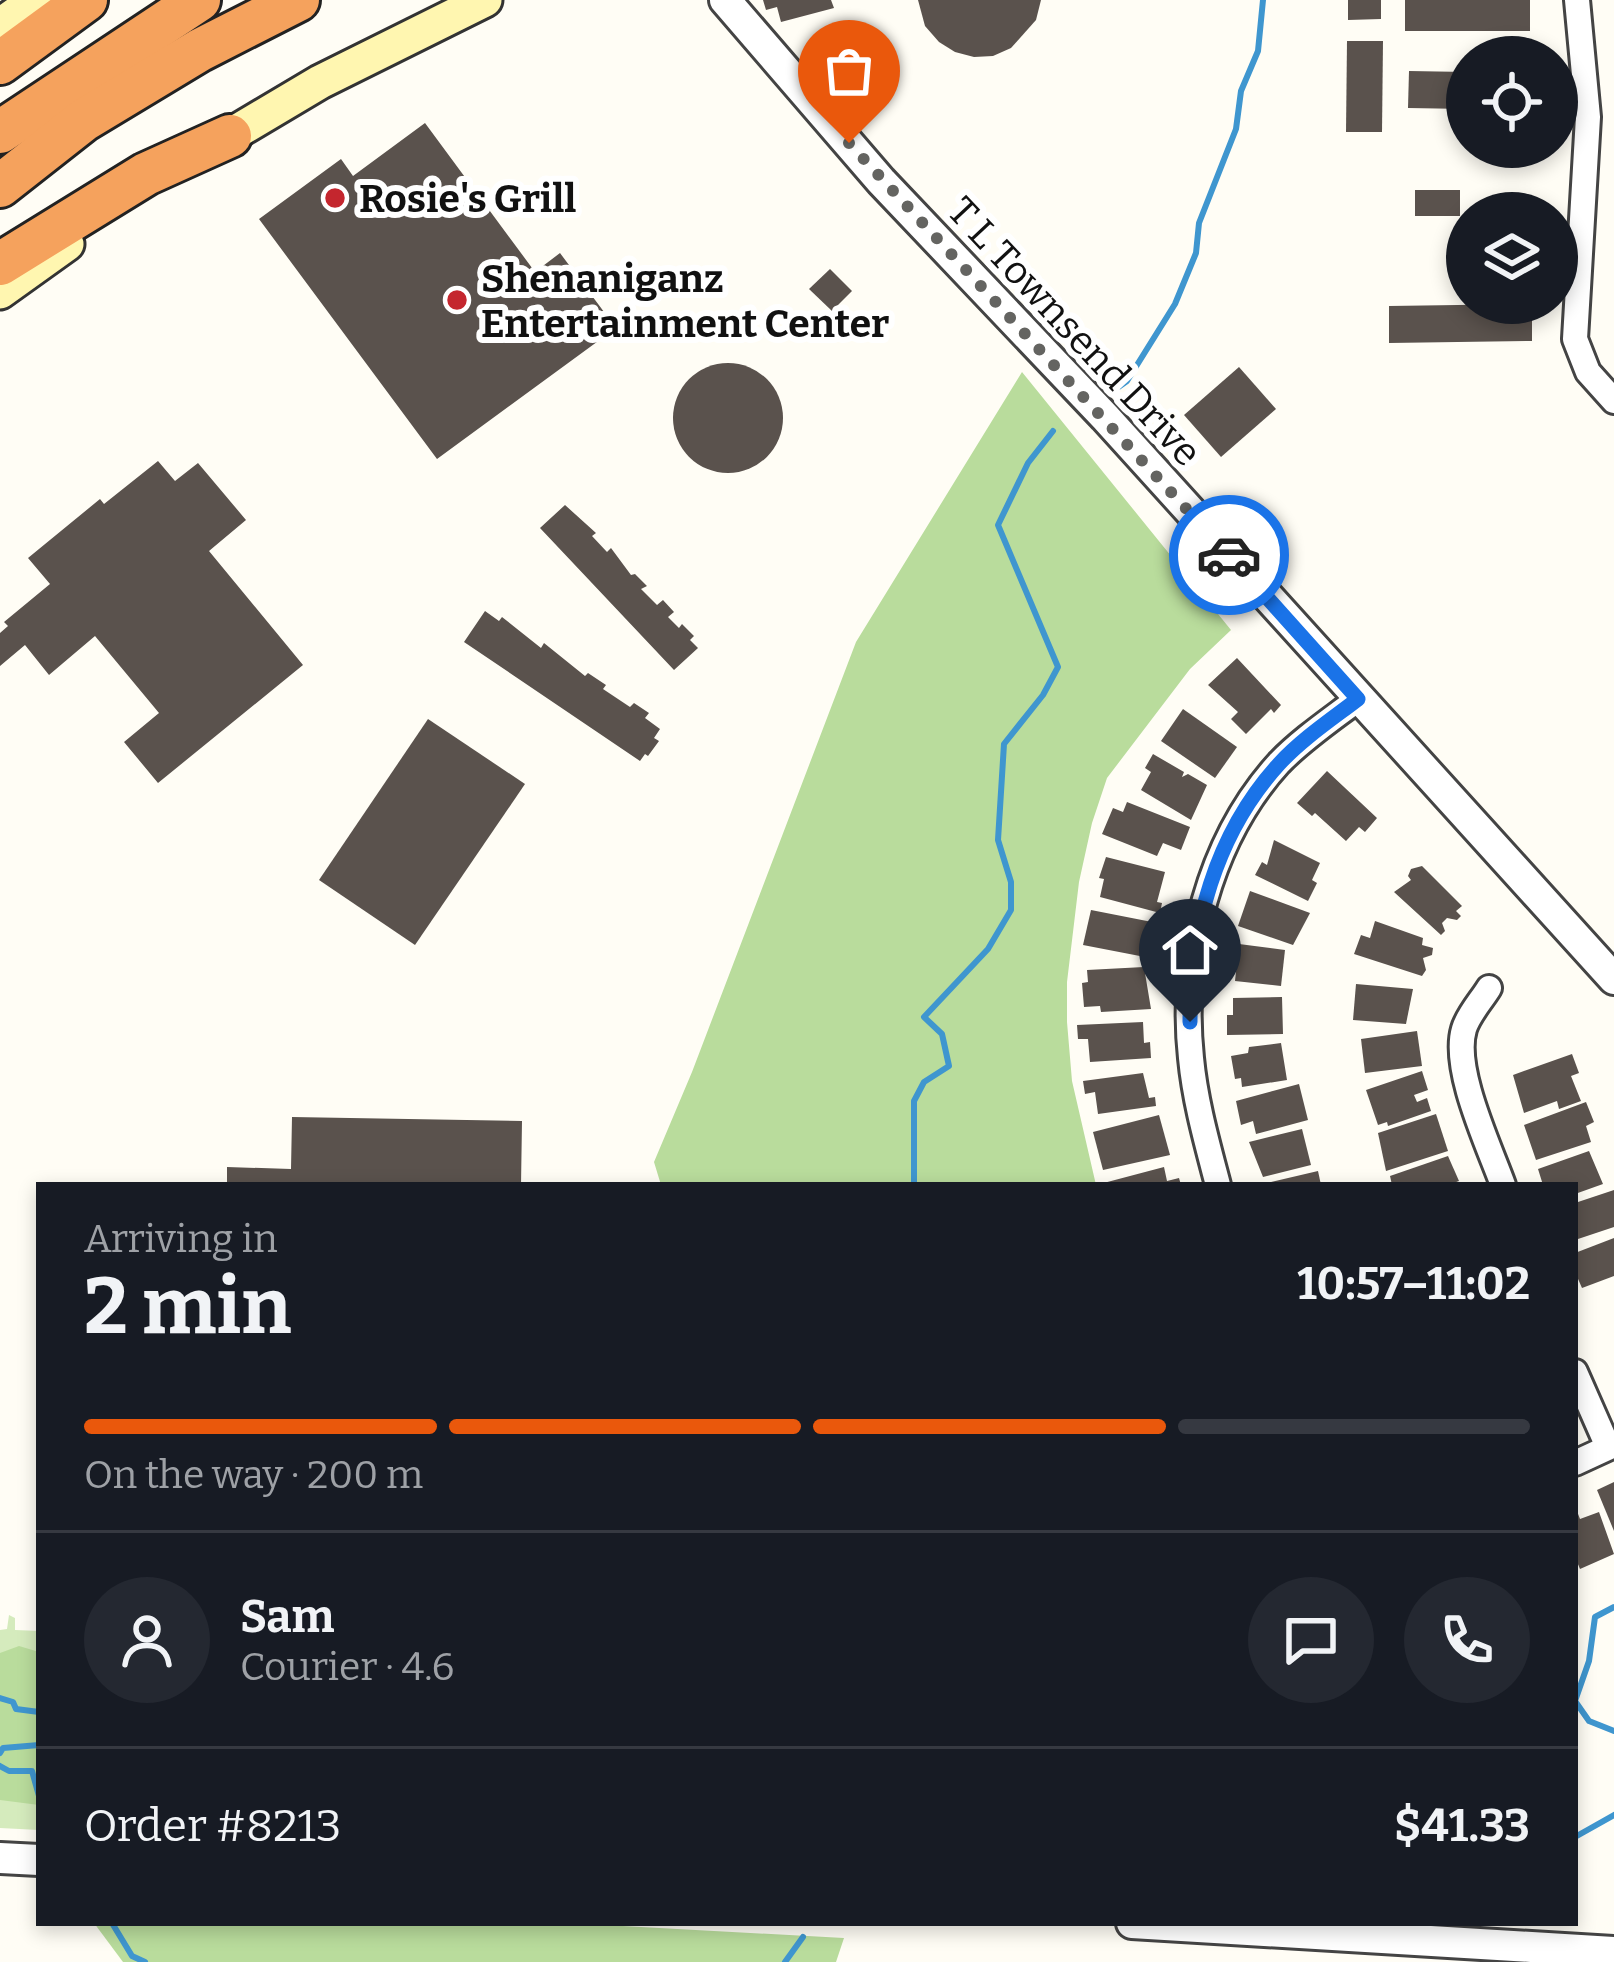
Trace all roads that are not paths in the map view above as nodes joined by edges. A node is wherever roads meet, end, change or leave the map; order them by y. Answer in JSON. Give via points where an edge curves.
{"nodes":[{"id":1,"x":36,"y":0,"type":"edge"},
{"id":2,"x":86,"y":0,"type":"edge"},
{"id":3,"x":199,"y":0,"type":"edge"},
{"id":4,"x":298,"y":0,"type":"edge"},
{"id":5,"x":485,"y":0,"type":"edge"},
{"id":6,"x":725,"y":0,"type":"edge"},
{"id":7,"x":1577,"y":0,"type":"edge"},
{"id":8,"x":0,"y":25,"type":"edge"},
{"id":9,"x":0,"y":63,"type":"edge"},
{"id":10,"x":0,"y":132,"type":"edge"},
{"id":11,"x":230,"y":136,"type":"junction"},
{"id":12,"x":0,"y":186,"type":"edge"},
{"id":13,"x":0,"y":264,"type":"edge"},
{"id":14,"x":0,"y":292,"type":"edge"},
{"id":15,"x":1614,"y":400,"type":"edge"},
{"id":16,"x":1358,"y":699,"type":"junction"},
{"id":17,"x":1614,"y":979,"type":"edge"},
{"id":18,"x":1489,"y":988,"type":"dead end"},
{"id":19,"x":1217,"y":1182,"type":"edge"},
{"id":20,"x":1502,"y":1182,"type":"edge"},
{"id":21,"x":1578,"y":1378,"type":"edge"},
{"id":22,"x":1611,"y":1446,"type":"edge"},
{"id":23,"x":1578,"y":1461,"type":"edge"},
{"id":24,"x":0,"y":1858,"type":"edge"},
{"id":25,"x":36,"y":1861,"type":"edge"},
{"id":26,"x":1182,"y":1926,"type":"edge"},
{"id":27,"x":1614,"y":1952,"type":"edge"}],
"edges":[{"from":1,"to":8,"type":"main road"},
{"from":2,"to":9,"type":"highway"},
{"from":3,"to":10,"type":"highway"},
{"from":4,"to":12,"type":"highway","via":[[84,120]]},
{"from":5,"to":11,"type":"main road"},
{"from":6,"to":16,"type":"street","name":"T L Townsend Drive"},
{"from":7,"to":15,"type":"street","via":[[1588,117],[1575,339],[1588,372]]},
{"from":11,"to":13,"type":"highway","via":[[146,174]]},
{"from":11,"to":14,"type":"main road"},
{"from":16,"to":17,"type":"street","name":"T L Townsend Drive"},
{"from":16,"to":19,"type":"street","via":[[1280,762],[1248,802],[1218,857],[1200,918],[1190,1057]]},
{"from":18,"to":20,"type":"street","via":[[1461,1045]]},
{"from":21,"to":22,"type":"street"},
{"from":22,"to":23,"type":"street"},
{"from":24,"to":25,"type":"street"},
{"from":26,"to":27,"type":"street"}]}
